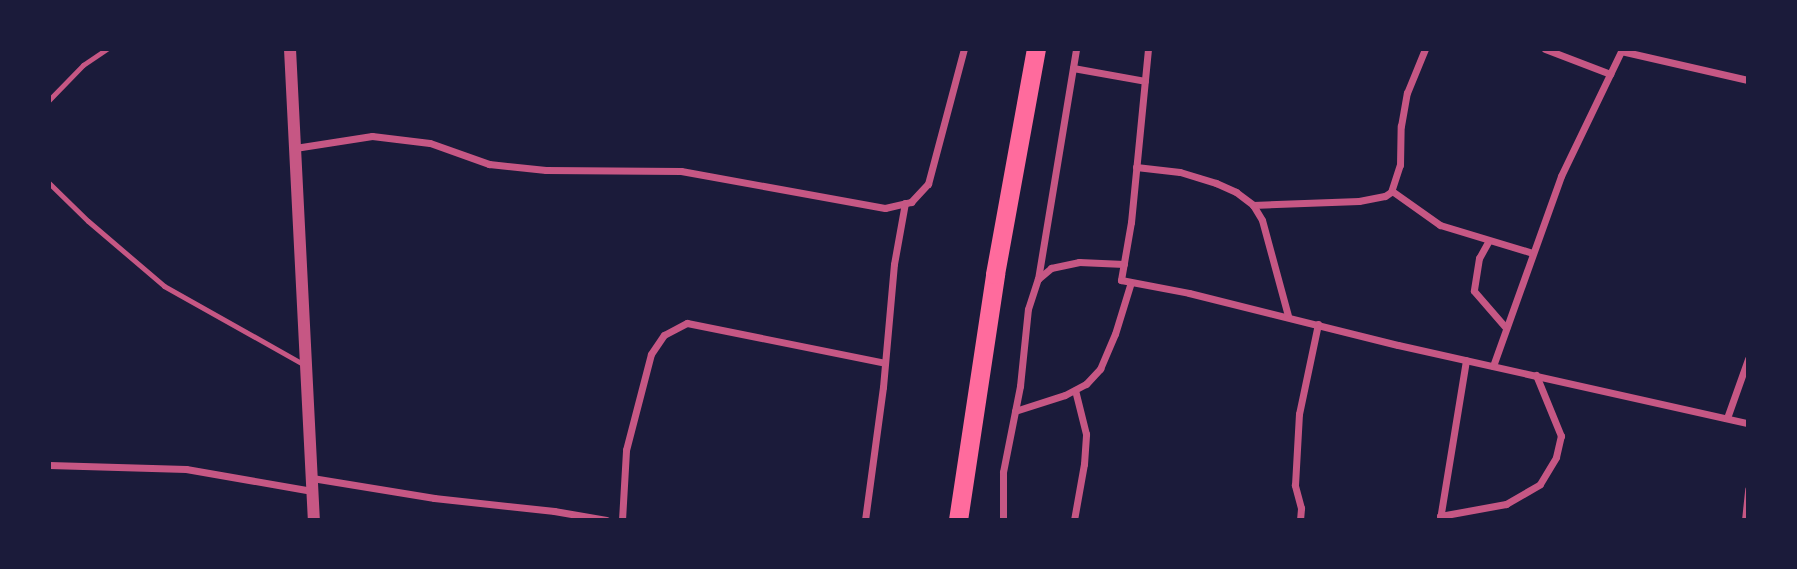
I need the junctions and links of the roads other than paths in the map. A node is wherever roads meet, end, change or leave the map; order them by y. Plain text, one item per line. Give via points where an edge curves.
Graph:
1 (107, 49) edge
2 (290, 49) edge
3 (1036, 49) edge
4 (1076, 49) edge
5 (1148, 49) edge
6 (1425, 49) edge
7 (1545, 49) edge
8 (963, 50) edge
9 (1621, 50) edge
10 (1073, 68) junction
11 (1609, 74) junction
12 (1748, 79) edge
13 (1144, 81) junction
14 (49, 100) edge
15 (295, 148) junction
16 (1136, 167) junction
17 (49, 183) edge
18 (1391, 191) junction
19 (905, 203) junction
20 (1253, 205) junction
21 (1488, 242) junction
22 (1533, 253) junction
23 (1124, 264) junction
24 (1038, 279) junction
25 (1131, 282) junction
26 (1288, 316) junction
27 (1318, 324) junction
28 (1506, 328) junction
29 (1748, 359) edge
30 (1466, 360) junction
31 (886, 363) junction
32 (306, 366) junction
33 (1493, 366) junction
34 (1536, 375) junction
35 (1075, 390) junction
36 (1015, 411) junction
37 (1727, 418) junction
38 (1748, 423) edge
39 (49, 465) edge
40 (312, 484) junction
41 (1748, 489) edge
42 (1440, 518) edge
43 (314, 520) edge
44 (606, 520) edge
45 (622, 520) edge
46 (865, 520) edge
47 (957, 520) edge
48 (1003, 520) edge
49 (1074, 520) edge
50 (1300, 520) edge
51 (1745, 520) edge

1 - 14 lane via 83,65
2 - 15 street
3 - 47 highway
4 - 10 street
5 - 13 street
6 - 18 street via 1407,93 1400,165
7 - 11 street
8 - 19 street via 928,184
9 - 11 street
9 - 12 street
10 - 13 street
10 - 24 street
11 - 22 street via 1561,176
13 - 16 street
15 - 19 street via 372,136 429,143 489,164 546,170 681,171 856,205 885,208
15 - 32 street
16 - 20 street via 1180,172 1216,183
16 - 23 street
17 - 32 lane via 164,286
18 - 20 street via 1359,201
18 - 21 street via 1440,225
19 - 31 street via 894,264
20 - 26 street via 1262,220
21 - 22 street
21 - 28 street via 1479,258 1474,291
22 - 28 street
23 - 24 street via 1079,262 1051,268
23 - 25 street via 1121,280
24 - 36 street via 1028,309
25 - 26 street
25 - 35 street via 1100,369
26 - 27 street
27 - 30 street
27 - 50 street via 1299,414 1295,485
28 - 33 street
29 - 37 street
30 - 33 street
30 - 42 street
31 - 45 street via 687,323 664,335 650,354 626,450
31 - 46 street
32 - 40 street
33 - 34 street
34 - 37 street
34 - 42 street via 1561,436 1556,457 1540,484 1506,504
35 - 36 street
35 - 49 street via 1086,434
36 - 48 street via 1003,472
37 - 38 street
39 - 40 street via 186,469
40 - 43 street
40 - 44 street
41 - 51 street

